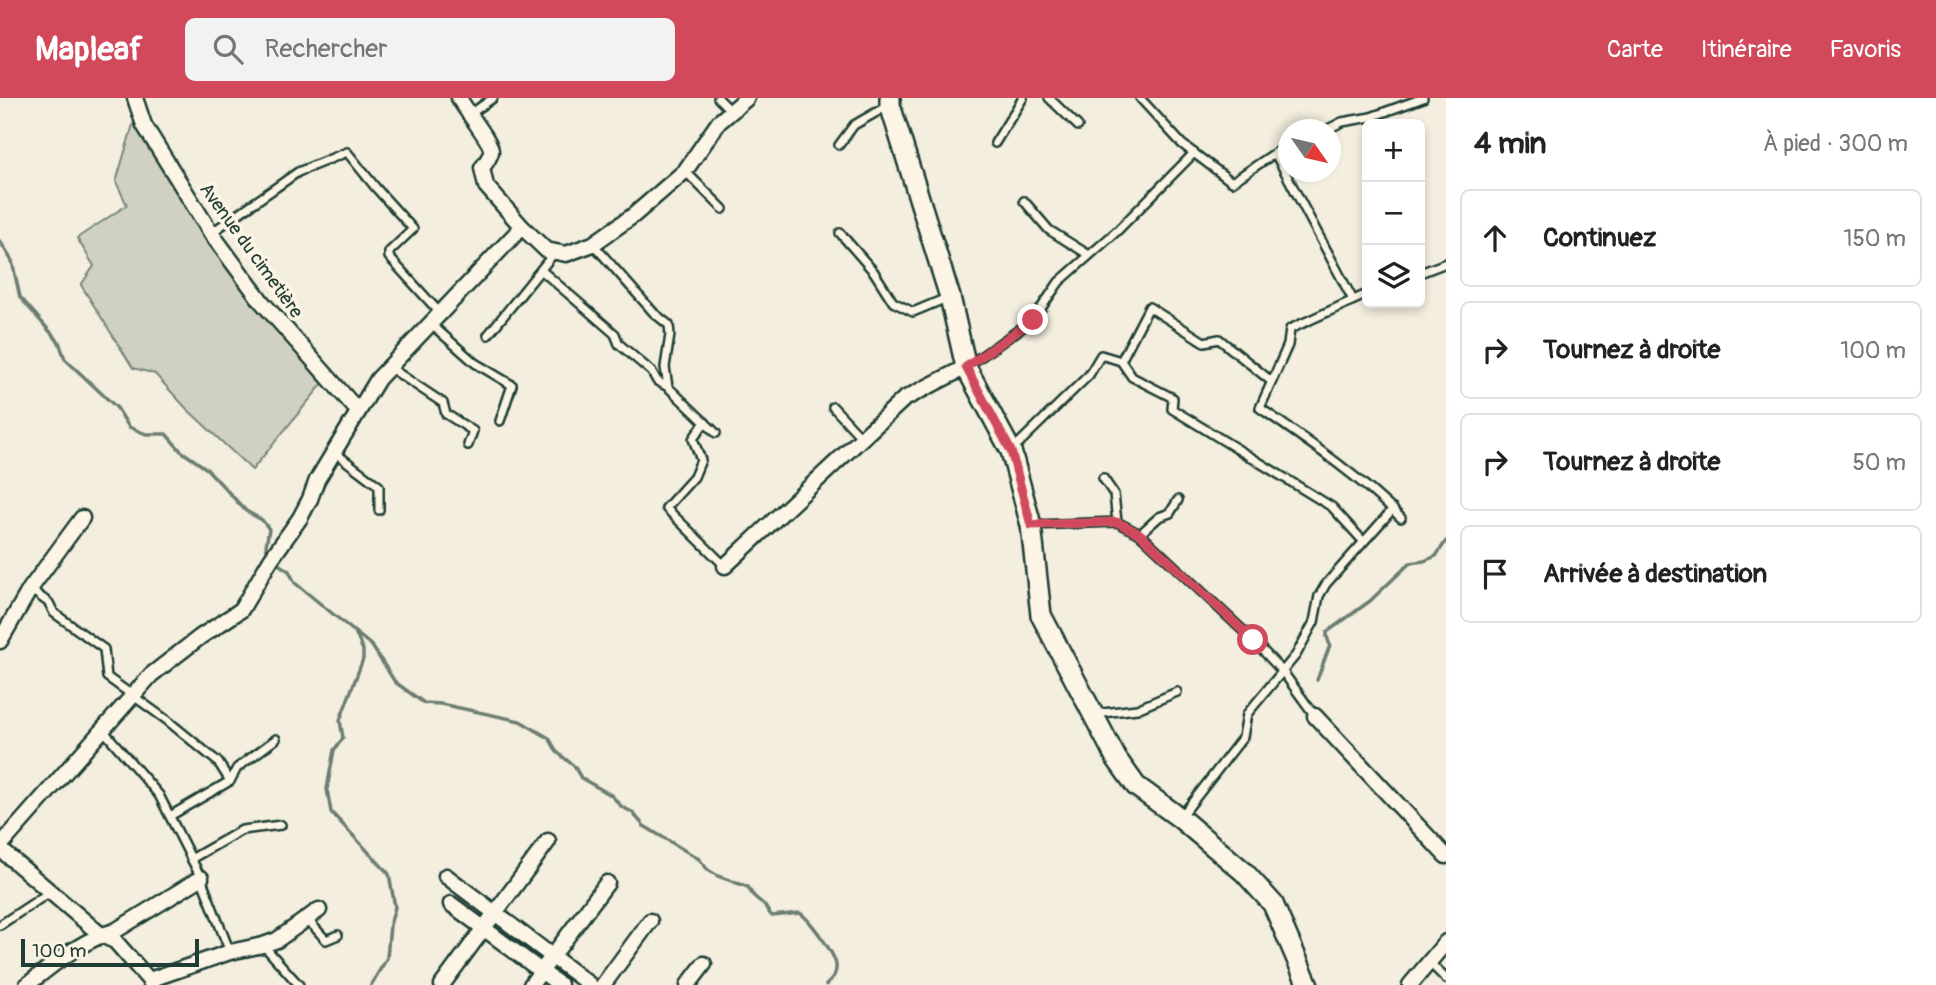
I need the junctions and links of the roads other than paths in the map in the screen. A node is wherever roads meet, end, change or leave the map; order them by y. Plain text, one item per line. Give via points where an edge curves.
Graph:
1 (135, 98) edge
2 (459, 98) edge
3 (493, 98) edge
4 (718, 98) edge
5 (747, 98) edge
6 (1023, 98) edge
7 (1049, 98) edge
8 (1140, 98) edge
9 (1423, 98) edge
10 (890, 102) edge
11 (732, 111) junction
12 (468, 115) junction
13 (1341, 122) edge
14 (1079, 126) dead end
15 (995, 143) dead end
16 (839, 145) dead end
17 (1278, 152) edge
18 (1194, 153) junction
19 (1275, 153) junction
20 (685, 171) junction
21 (1024, 201) dead end
22 (723, 209) dead end
23 (522, 227) junction
24 (211, 233) junction
25 (840, 233) dead end
26 (593, 244) junction
27 (555, 252) junction
28 (1089, 256) junction
29 (1446, 263) edge
30 (541, 270) junction
31 (1425, 271) edge
32 (1362, 296) edge
33 (950, 297) junction
34 (1353, 300) junction
35 (436, 319) junction
36 (488, 335) dead end
37 (1121, 361) junction
38 (389, 367) junction
39 (966, 367) junction
40 (1271, 380) junction
41 (668, 387) junction
42 (833, 407) dead end
43 (358, 411) junction
44 (500, 421) dead end
45 (705, 422) junction
46 (716, 433) dead end
47 (862, 438) junction
48 (468, 445) dead end
49 (1011, 451) junction
50 (333, 452) junction
51 (1103, 478) dead end
52 (1178, 500) dead end
53 (1393, 509) junction
54 (379, 510) dead end
55 (1401, 517) dead end
56 (82, 518) dead end
57 (1117, 522) junction
58 (1031, 525) junction
59 (1140, 534) junction
60 (1363, 541) junction
61 (725, 566) joint
62 (30, 589) junction
63 (0, 641) edge
64 (1283, 672) junction
65 (1177, 692) dead end
66 (131, 696) junction
67 (1093, 714) junction
68 (1315, 716) joint
69 (103, 730) junction
70 (276, 739) dead end
71 (230, 781) junction
72 (170, 816) junction
73 (1180, 818) junction
74 (281, 825) dead end
75 (548, 841) dead end
76 (0, 847) edge
77 (1446, 856) edge
78 (191, 859) junction
79 (446, 876) dead end
80 (201, 878) junction
81 (607, 883) dead end
82 (50, 892) junction
83 (451, 904) dead end
84 (495, 913) junction
85 (313, 914) joint
86 (650, 920) dead end
87 (0, 925) edge
88 (484, 928) junction
89 (101, 935) junction
90 (338, 935) dead end
91 (1446, 942) edge
92 (263, 945) junction
93 (230, 952) junction
94 (552, 956) junction
95 (1428, 961) junction
96 (704, 964) dead end
97 (541, 971) junction
98 (1446, 979) edge
99 (150, 983) edge
100 (27, 985) edge
101 (299, 985) edge
102 (442, 985) edge
103 (531, 985) edge
104 (560, 985) edge
105 (590, 985) edge
106 (603, 985) edge
107 (688, 985) edge
108 (1308, 985) edge
109 (1410, 985) edge

1 - 24 street, Avenue du cimetière via 144,125
2 - 12 street
3 - 12 lane
4 - 11 lane
5 - 11 street
6 - 15 lane
7 - 14 lane
8 - 18 lane
9 - 13 lane
10 - 16 lane via 853,125
10 - 33 street
11 - 20 street
12 - 23 street via 489,142 491,152 482,168 486,186
17 - 19 lane
18 - 19 lane via 1232,182
18 - 28 lane
19 - 34 lane
20 - 22 lane
20 - 26 street
21 - 28 lane via 1049,230
23 - 27 street
23 - 35 street
24 - 35 lane via 298,172 348,152 413,229 389,257
24 - 43 street, Avenue du cimetière via 262,302
25 - 33 lane via 893,302 913,312
26 - 27 street via 566,254
26 - 41 lane via 669,325
27 - 30 lane
28 - 39 lane via 1059,282 1033,320
29 - 31 lane
30 - 36 lane
30 - 41 lane
32 - 34 lane
33 - 39 street
34 - 40 lane via 1290,329 1288,345
35 - 38 street
35 - 44 lane via 475,363 512,384
37 - 40 lane via 1149,307 1204,342 1219,339
37 - 49 lane via 1101,355 1089,376
37 - 60 lane via 1132,377 1173,398 1172,409 1332,507
38 - 43 street
38 - 48 lane via 443,403 446,414 473,432
39 - 47 street via 904,399
39 - 49 street
40 - 53 lane via 1259,408
41 - 45 lane
42 - 47 lane
43 - 50 street
45 - 46 lane
45 - 61 lane via 693,439 702,460 694,477 666,508
47 - 61 street
49 - 58 street
50 - 54 lane via 379,486
50 - 66 street via 300,519 241,610 151,675
51 - 57 lane via 1114,494
52 - 59 lane via 1170,513
53 - 55 lane
53 - 60 lane
56 - 62 street
57 - 58 lane
57 - 59 lane
58 - 67 street via 1041,615
59 - 64 lane
60 - 64 lane via 1326,584 1314,622
62 - 63 street
62 - 66 lane via 49,603 54,613 104,649 107,677
64 - 68 lane
64 - 73 lane via 1247,714 1243,737
65 - 67 lane via 1137,709
66 - 69 street
66 - 71 lane via 218,762
67 - 73 street via 1136,786
68 - 77 street
69 - 72 lane via 159,795
69 - 76 street
70 - 71 lane via 237,768
71 - 72 lane
72 - 78 lane
73 - 108 street via 1244,872 1273,904
74 - 78 lane via 242,830
75 - 84 street
76 - 82 street
78 - 80 lane
79 - 84 street
80 - 89 street
80 - 93 lane
81 - 94 street
82 - 87 lane
82 - 89 street
83 - 88 street
84 - 88 street
84 - 94 street
85 - 90 lane via 326,940
85 - 92 street
86 - 106 street
88 - 97 street
88 - 102 street
89 - 99 street via 115,941
89 - 100 street
91 - 95 street
92 - 93 street
92 - 101 lane
93 - 99 street
94 - 97 street
94 - 105 street
95 - 98 lane
95 - 109 street
96 - 107 street
97 - 103 street
97 - 104 street

